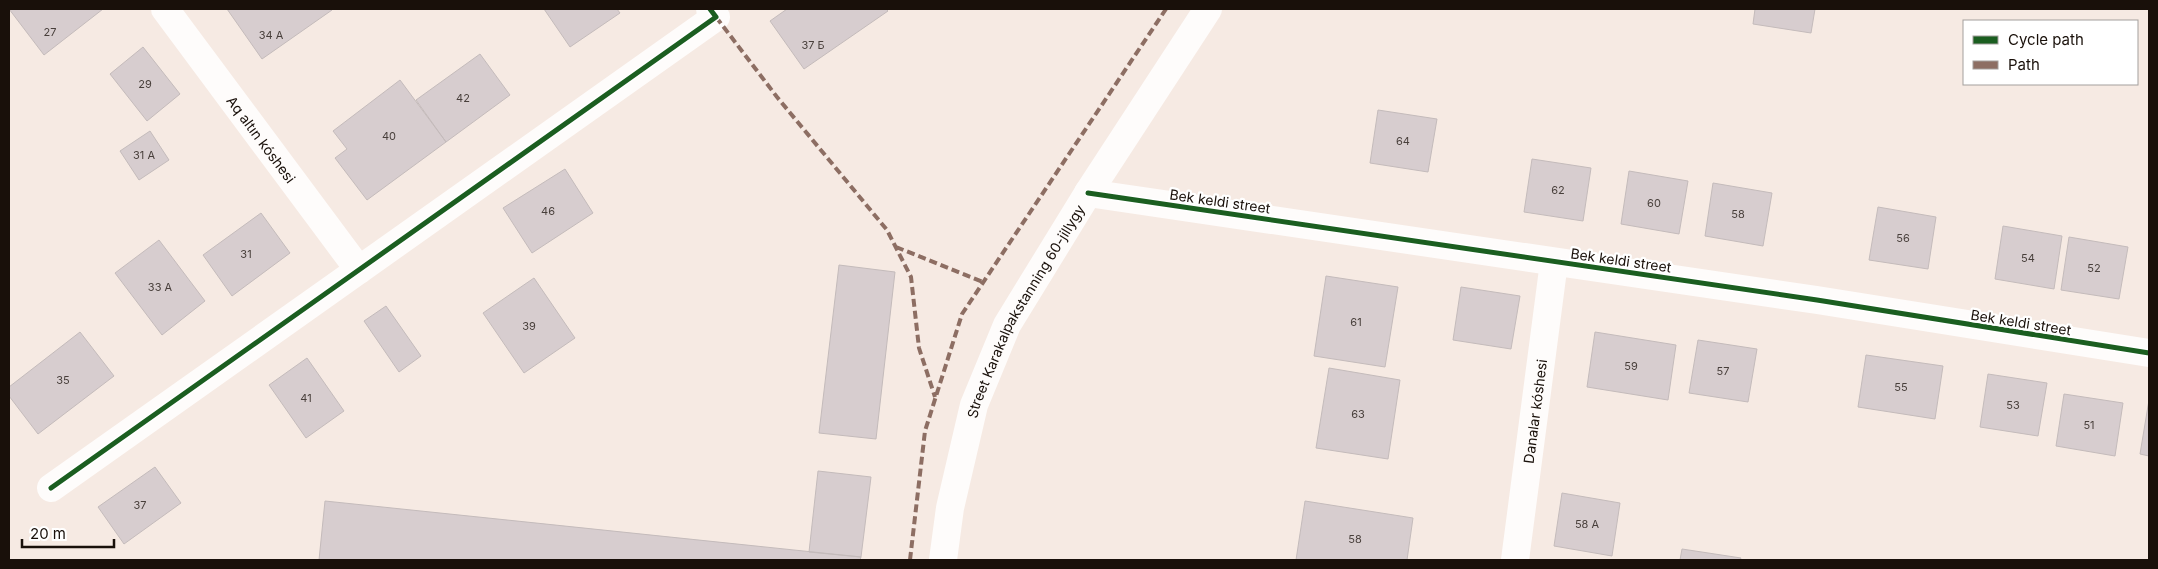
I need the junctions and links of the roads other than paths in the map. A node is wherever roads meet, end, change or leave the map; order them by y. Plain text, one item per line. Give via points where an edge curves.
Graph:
1 (165, 9) edge
2 (1208, 9) edge
3 (713, 13) edge
4 (1088, 193) junction
5 (1554, 262) junction
6 (359, 270) junction
7 (2149, 353) edge
8 (51, 488) dead end
9 (942, 560) edge
10 (1515, 560) edge

1 - 6 street, Aq altın kóshesi
2 - 4 street, Street Karakalpakstanning 60-jillygy
3 - 6 street
4 - 5 street, Bek keldi street
4 - 9 street, Street Karakalpakstanning 60-jillygy via 1006,325 978,396 950,508
5 - 7 street, Bek keldi street
5 - 10 street, Danalar kóshesi
6 - 8 street

